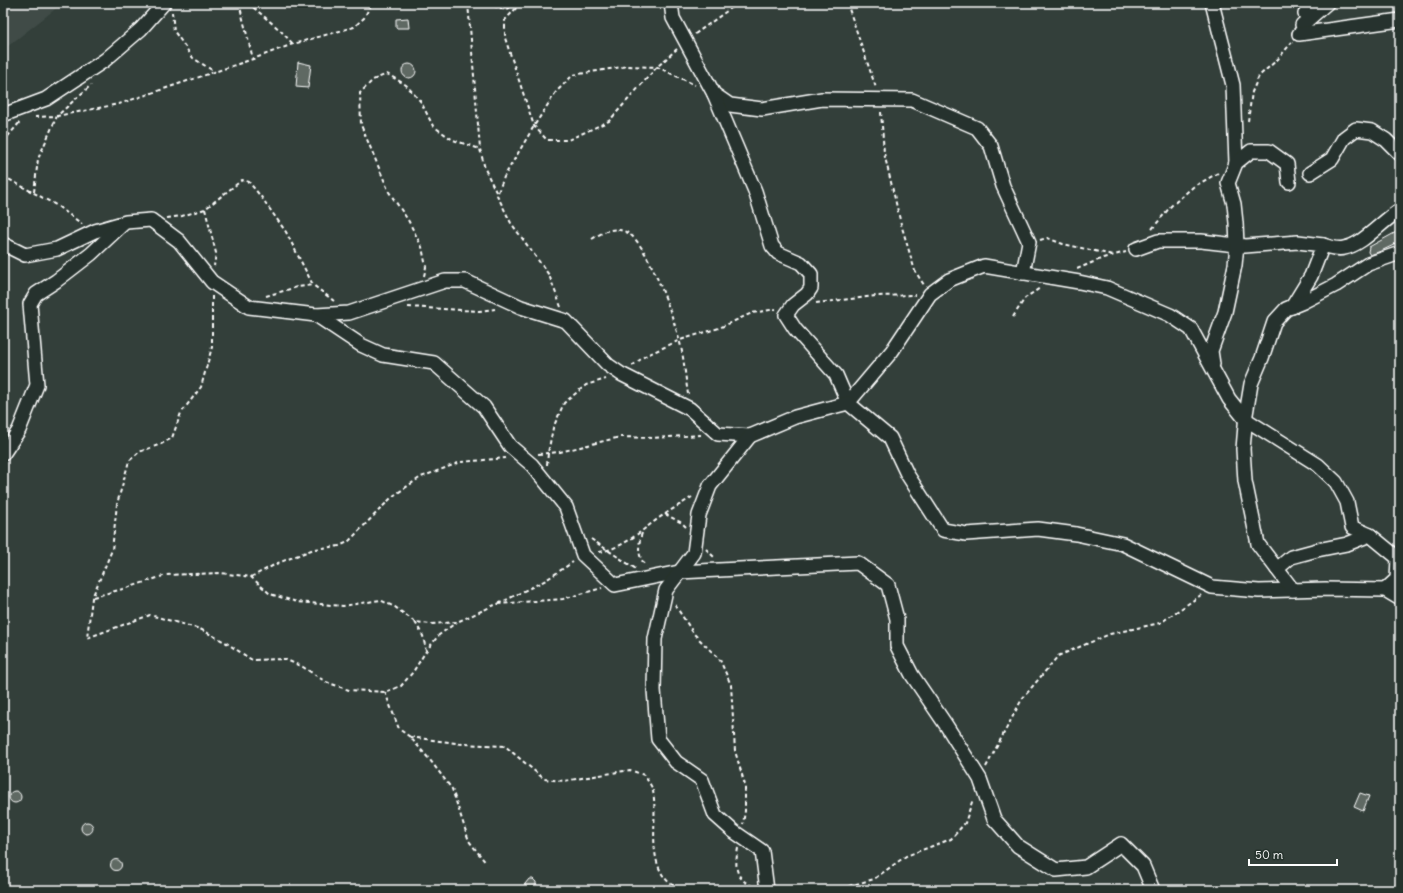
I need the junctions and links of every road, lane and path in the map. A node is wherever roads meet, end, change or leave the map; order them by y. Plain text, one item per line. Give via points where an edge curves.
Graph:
1 (239, 3) edge
2 (248, 3) edge
3 (372, 3) edge
4 (468, 3) edge
5 (487, 3) edge
6 (520, 3) edge
7 (671, 3) edge
8 (738, 3) edge
9 (847, 3) edge
10 (1212, 3) edge
11 (1327, 3) edge
12 (168, 7) edge
13 (1304, 19) edge
14 (1400, 20) edge
15 (686, 41) junction
16 (293, 44) junction
17 (253, 59) junction
18 (657, 67) junction
19 (214, 72) junction
20 (94, 82) dead end
21 (714, 94) junction
22 (880, 100) junction
23 (3, 115) edge
24 (57, 116) junction
25 (31, 117) dead end
26 (534, 126) junction
27 (480, 149) junction
28 (1400, 154) edge
29 (1236, 163) junction
30 (1310, 173) dead end
31 (3, 176) edge
32 (1289, 182) dead end
33 (34, 192) junction
34 (497, 195) junction
35 (205, 209) junction
36 (1400, 210) edge
37 (151, 220) junction
38 (126, 222) junction
39 (95, 230) junction
40 (592, 239) dead end
41 (1029, 242) junction
42 (3, 244) edge
43 (1237, 245) junction
44 (1323, 245) junction
45 (1136, 249) dead end
46 (1400, 253) edge
47 (1114, 256) dead end
48 (1023, 273) junction
49 (212, 282) junction
50 (313, 285) junction
51 (420, 289) junction
52 (930, 294) junction
53 (264, 297) dead end
54 (334, 301) dead end
55 (815, 303) dead end
56 (793, 305) junction
57 (402, 306) dead end
58 (1292, 307) junction
59 (500, 309) dead end
60 (316, 315) junction
61 (566, 321) junction
62 (680, 340) junction
63 (1215, 372) junction
64 (621, 374) junction
65 (848, 403) junction
66 (690, 409) junction
67 (1245, 419) junction
68 (718, 434) junction
69 (750, 436) junction
70 (548, 453) junction
71 (3, 454) edge
72 (522, 456) junction
73 (546, 482) junction
74 (710, 486) junction
75 (573, 528) junction
76 (642, 532) junction
77 (1370, 536) junction
78 (609, 551) junction
79 (583, 555) junction
80 (1277, 569) junction
81 (679, 572) junction
82 (665, 575) junction
83 (251, 577) junction
84 (650, 578) junction
85 (615, 585) junction
86 (1212, 587) junction
87 (1400, 589) edge
88 (666, 590) junction
89 (1293, 590) junction
90 (1385, 590) junction
91 (92, 598) junction
92 (1400, 599) edge
93 (497, 604) junction
94 (416, 622) junction
95 (457, 622) junction
96 (426, 651) junction
97 (385, 692) junction
98 (410, 738) junction
99 (980, 779) junction
100 (740, 836) junction
101 (486, 864) dead end
102 (680, 890) edge
103 (767, 890) edge
104 (835, 890) edge
105 (1153, 890) edge

1 - 17 path
2 - 16 path
3 - 16 path via 364,18 354,27
4 - 27 path
5 - 6 path via 505,10
6 - 26 path via 505,20 505,38
7 - 15 street via 673,18
8 - 15 path
9 - 22 path
10 - 29 street via 1233,85
11 - 13 street
12 - 19 path via 174,31 185,47 193,58
12 - 23 street via 105,60 46,99
13 - 14 street
15 - 18 path
15 - 21 street
16 - 17 path
17 - 19 path
18 - 21 path
18 - 26 path via 628,66 573,75 556,92
18 - 26 path via 609,121 568,140 547,140
19 - 24 path via 119,104
20 - 24 path
21 - 22 street via 730,105 762,109 822,99
21 - 56 street via 755,191 772,246 778,253 801,263 811,274 811,288
22 - 41 street via 912,100 977,128 991,146 1003,186
22 - 52 path via 884,153 901,224 915,271
24 - 25 path
24 - 33 path via 38,159
26 - 34 path via 504,177
27 - 34 path via 485,169
27 - 51 path via 453,140 433,126 421,102 406,85 387,74 373,80 360,93 361,125 389,192 422,247 426,267
28 - 30 street via 1372,131 1356,129 1344,138 1332,159
29 - 32 street via 1252,151 1269,151 1286,164
29 - 43 street via 1228,183 1236,216
31 - 33 path
33 - 39 path via 81,224
34 - 61 path via 511,223 549,275
35 - 37 path via 182,216
35 - 49 path via 216,253
35 - 50 path via 242,180 249,182 286,232
36 - 44 street via 1352,246 1335,249
37 - 38 street
37 - 49 street via 178,240
38 - 39 street
38 - 71 street via 91,254 36,294 30,304 37,385 19,430
39 - 42 street via 56,250 25,255
40 - 62 path via 609,229 626,232 637,240 654,269
41 - 47 path via 1047,238
41 - 48 street
43 - 44 street via 1298,242
43 - 45 street via 1202,241 1158,241
43 - 63 street via 1225,312 1211,351
44 - 58 street via 1311,276
46 - 58 street via 1368,264 1336,285
48 - 52 street via 984,266 949,280
48 - 63 street via 1106,288 1170,315 1191,329
49 - 60 street via 249,307
49 - 91 path via 212,347 201,387 181,414 172,438 139,452 129,461 117,504 112,550
50 - 53 path
50 - 54 path
51 - 60 street via 349,313
51 - 61 street via 445,281 465,282 520,307
52 - 55 path via 876,296
52 - 65 street via 892,351
56 - 62 path via 752,313 719,328
56 - 65 street via 786,314 795,329 836,375
57 - 59 path via 480,311
58 - 67 street via 1286,309 1274,322 1251,384
60 - 72 street via 361,345 383,355 434,363 484,407 510,446
61 - 64 street
62 - 64 path via 645,356
62 - 66 path
63 - 67 street
64 - 66 street
64 - 70 path via 586,385 564,403 553,428
65 - 69 street via 795,417
65 - 86 street via 890,438 907,474 943,530 966,534 1038,529 1076,534 1122,544
66 - 68 street
67 - 77 street via 1318,465 1336,482 1347,502 1352,527
67 - 80 street via 1245,481 1252,518 1258,544
68 - 69 street
68 - 70 path via 653,438 620,437
69 - 74 street
70 - 72 path
70 - 73 path
72 - 73 street
72 - 83 path via 461,462 422,477 393,496 348,542 339,546 314,549
73 - 75 street via 566,507
74 - 76 path via 665,514
74 - 81 street via 699,515 694,553
75 - 78 path
75 - 79 street
76 - 78 path via 627,543
76 - 82 path via 639,543 640,556 654,572
77 - 80 street via 1291,557
77 - 90 street via 1398,558 1397,579
78 - 79 path
78 - 84 path
79 - 85 street
79 - 93 path via 546,580
80 - 89 street
81 - 82 street
81 - 88 street
81 - 99 street via 858,563 888,585 897,619 897,646 912,675
82 - 84 street
83 - 91 path via 221,572 166,574
83 - 94 path via 270,594 297,602 343,606 380,600
84 - 85 street
85 - 93 path via 563,599
86 - 89 street via 1259,591
86 - 99 path via 1160,622 1110,634 1058,656 1022,698
87 - 90 street
88 - 100 path via 694,634 720,660 731,684 735,751 745,785 745,811
88 - 100 street via 656,639 654,690 658,738 676,762 702,780 715,815
89 - 90 street
90 - 92 street
91 - 97 path via 87,638 150,615 200,629 226,642 252,660 284,660 303,667 326,682 349,690
93 - 95 path
94 - 95 path
94 - 96 path via 423,636
95 - 96 path via 439,635
96 - 97 path via 401,686
97 - 98 path via 399,729
98 - 101 path via 452,789 469,841
98 - 102 path via 506,746 544,779 564,781 630,770 644,775 653,790 655,858 662,875
99 - 104 path via 965,823 951,839 906,856 874,879
99 - 105 street via 994,819 1018,846 1049,866 1056,870 1086,867 1121,844 1143,866
100 - 103 street via 762,850
100 - 103 path via 736,865 739,876 752,886

